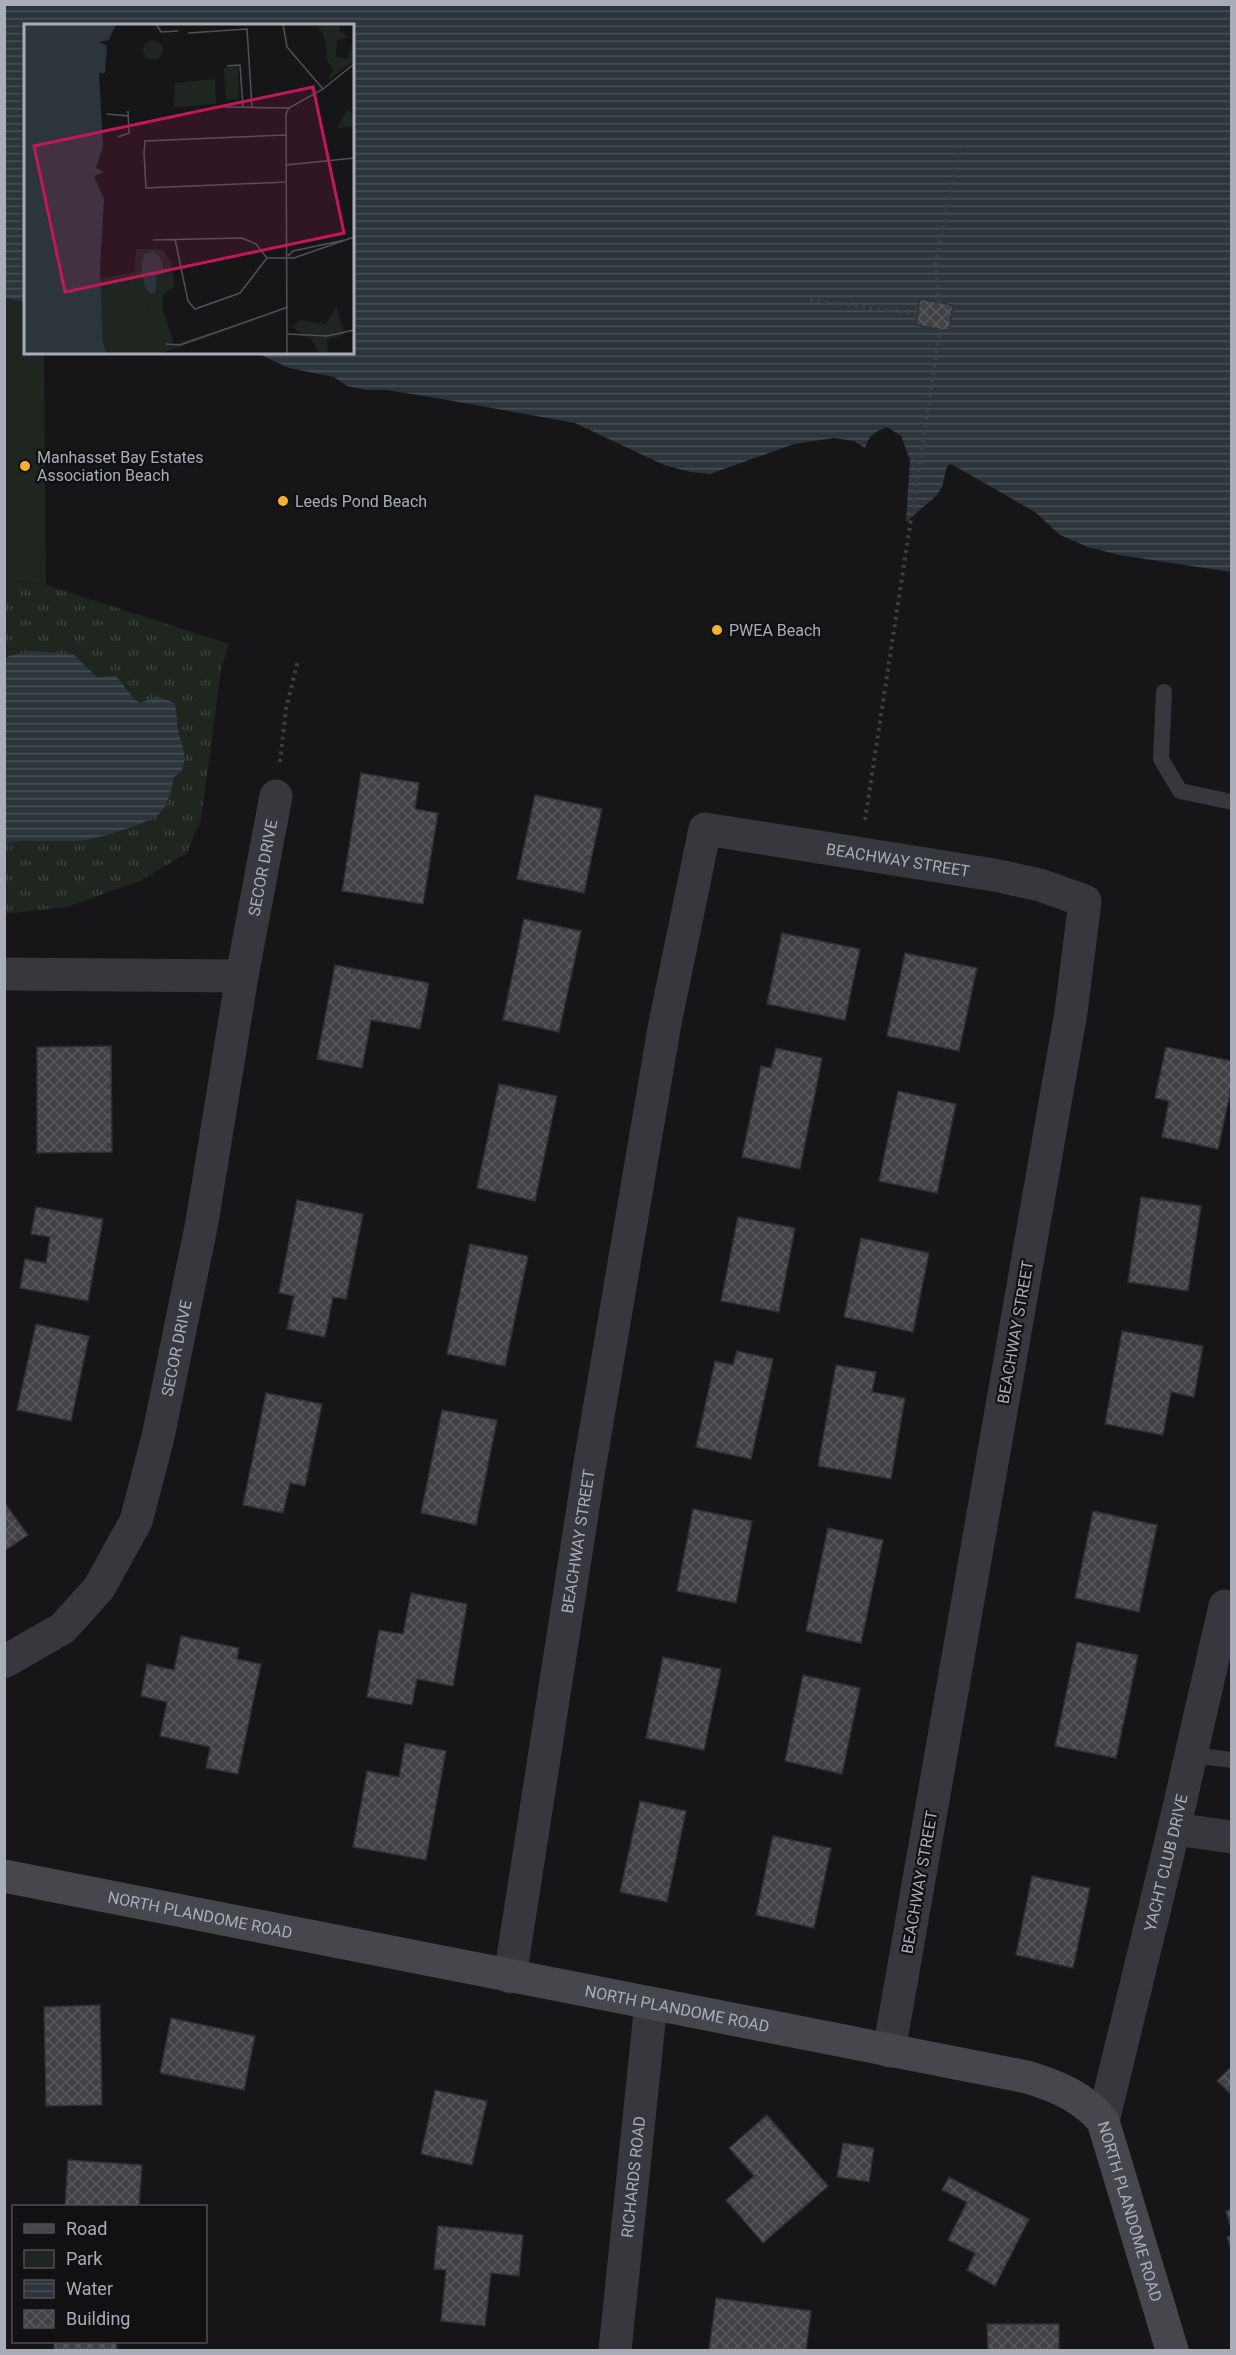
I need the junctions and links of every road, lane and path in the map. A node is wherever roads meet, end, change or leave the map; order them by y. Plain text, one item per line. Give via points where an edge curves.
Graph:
1 (960, 147) dead end
2 (810, 300) dead end
3 (939, 303) dead end
4 (918, 314) dead end
5 (940, 329) dead end
6 (298, 660) dead end
7 (1164, 692) dead end
8 (868, 795) dead end
9 (276, 796) joint
10 (1232, 802) edge
11 (4, 974) edge
12 (242, 976) junction
13 (1225, 1606) dead end
14 (4, 1662) edge
15 (1191, 1755) junction
16 (1232, 1760) edge
17 (1174, 1829) junction
18 (1232, 1837) edge
19 (4, 1876) edge
20 (510, 1977) junction
21 (651, 2003) junction
22 (889, 2051) junction
23 (1103, 2121) junction
24 (615, 2350) edge
25 (1172, 2350) edge

1 - 3 path via 936,263
2 - 4 path
5 - 8 path
6 - 9 path via 286,709
7 - 10 lane via 1161,759 1180,791
9 - 12 street, SECOR DRIVE
11 - 12 street
12 - 14 street, SECOR DRIVE via 202,1222 158,1437 136,1521 99,1588 63,1628
13 - 15 street, YACHT CLUB DRIVE
15 - 16 lane
15 - 17 street, YACHT CLUB DRIVE
17 - 18 street
17 - 23 street, YACHT CLUB DRIVE
19 - 20 main road, NORTH PLANDOME ROAD
20 - 21 main road, NORTH PLANDOME ROAD
20 - 22 street, BEACHWAY STREET via 589,1469 665,1023 705,830 994,874 1085,901 1071,1012
21 - 22 main road, NORTH PLANDOME ROAD
21 - 24 street, RICHARDS ROAD
22 - 23 main road, NORTH PLANDOME ROAD via 1045,2082 1093,2109
23 - 25 main road, NORTH PLANDOME ROAD

